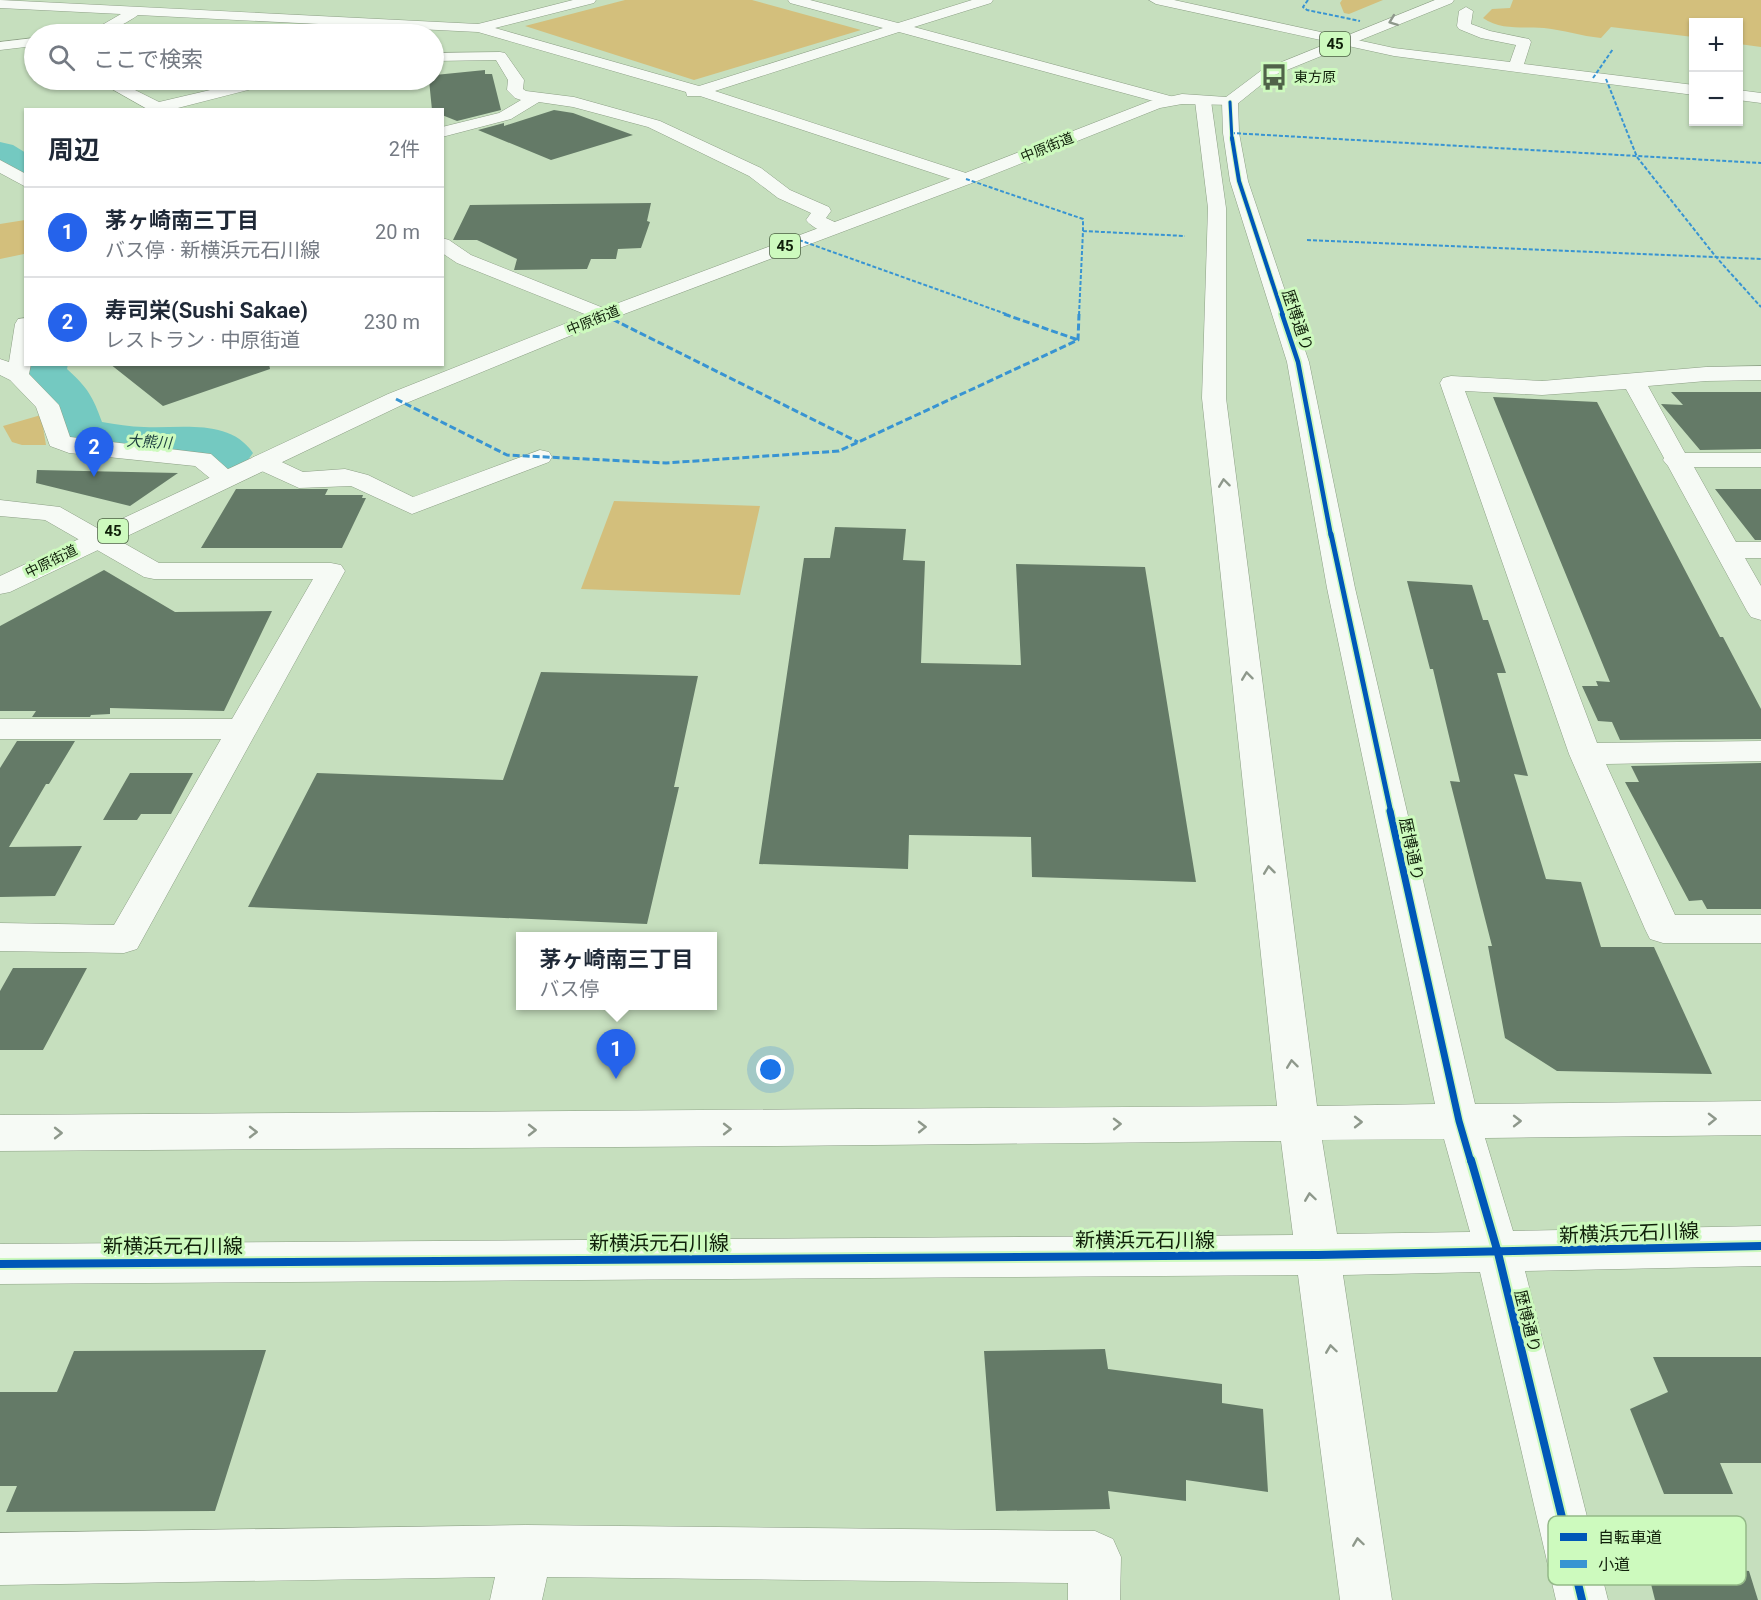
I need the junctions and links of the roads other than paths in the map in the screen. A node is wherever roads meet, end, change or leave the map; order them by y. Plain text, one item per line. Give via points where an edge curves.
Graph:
1 (159, 0) edge
2 (590, 0) edge
3 (795, 0) edge
4 (986, 0) edge
5 (1156, 0) edge
6 (1413, 0) edge
7 (1447, 0) edge
8 (0, 4) edge
9 (136, 11) junction
10 (1466, 11) dead end
11 (114, 24) edge
12 (398, 24) edge
13 (444, 26) edge
14 (479, 28) junction
15 (898, 28) junction
16 (444, 37) edge
17 (1322, 37) junction
18 (1343, 41) junction
19 (24, 43) edge
20 (0, 46) edge
21 (444, 56) edge
22 (1259, 62) dead end
23 (1515, 68) junction
24 (1689, 89) edge
25 (124, 90) edge
26 (231, 90) edge
27 (700, 91) junction
28 (1743, 96) edge
29 (536, 97) junction
30 (1216, 97) junction
31 (1761, 98) edge
32 (1168, 100) junction
33 (666, 101) dead end
34 (644, 107) dead end
35 (160, 108) edge
36 (621, 114) junction
37 (444, 131) edge
38 (444, 133) edge
39 (468, 143) dead end
40 (0, 165) edge
41 (966, 179) junction
42 (24, 181) edge
43 (832, 228) junction
44 (444, 245) edge
45 (604, 315) junction
46 (24, 330) edge
47 (9, 371) edge
48 (1761, 373) edge
49 (1633, 380) junction
50 (540, 457) dead end
51 (1676, 460) junction
52 (1761, 460) edge
53 (262, 462) junction
54 (226, 479) junction
55 (0, 508) edge
56 (96, 539) junction
57 (1726, 550) junction
58 (1761, 550) edge
59 (0, 586) edge
60 (1761, 611) edge
61 (0, 729) edge
62 (241, 729) junction
63 (1761, 751) edge
64 (1585, 753) junction
65 (1761, 929) edge
66 (0, 937) edge
67 (1761, 1118) edge
68 (1459, 1121) junction
69 (1299, 1122) junction
70 (0, 1133) edge
71 (1761, 1245) edge
72 (1498, 1253) junction
73 (1318, 1255) junction
74 (0, 1264) edge
75 (1562, 1516) edge
76 (526, 1551) junction
77 (0, 1559) edge
78 (1578, 1585) edge
79 (516, 1600) edge
80 (1094, 1600) edge
81 (1366, 1600) edge
82 (1582, 1600) edge

1 - 9 street
2 - 14 street
3 - 15 street
4 - 15 street
5 - 17 street
6 - 17 street, 45
7 -> 18 street, 45
8 - 9 street
9 - 11 street
9 - 12 street
10 - 23 street via 1464,26 1475,32 1524,42
13 - 14 street
14 - 16 street
14 - 27 street
15 - 27 street
15 - 32 street
17 - 18 street
17 - 22 street, 45
18 - 23 street
18 - 30 street, 45
19 - 20 street
21 - 29 street via 500,56 516,80 514,90
23 - 24 street
25 - 35 street
26 - 35 street
27 - 33 street
27 - 41 street
28 - 31 street
29 - 36 street
29 - 37 street via 505,116
30 - 32 street, 中原街道 / 45
30 - 68 street, 歴博通り via 1231,133 1239,181 1298,363 1341,588
69 -> 30 street via 1214,398
32 - 41 street, 中原街道 / 45
34 - 36 street
36 - 43 street via 687,138 755,172 784,194 822,211 815,220
38 - 39 street
40 - 42 street
41 - 43 street, 中原街道 / 45
43 - 45 street, 中原街道 / 45
44 - 45 street via 464,259
45 - 53 street, 中原街道 / 45 via 396,399
46 - 47 street
47 - 54 street via 47,405 59,441 69,446 202,459
48 - 49 street
49 - 51 street
49 - 64 street via 1542,388 1451,383
50 - 53 street via 412,506 359,480 299,480
51 - 52 street
51 - 57 street
53 - 54 street, 中原街道 / 45
54 - 56 street, 中原街道 / 45
55 - 56 street via 51,513
56 - 59 street, 中原街道 / 45
56 - 62 street via 154,571 331,571
57 - 58 street
57 - 60 street
61 - 62 street
62 - 66 street via 124,939
63 - 64 street
64 - 65 street via 1663,929
68 -> 67 street
69 -> 68 street
68 - 72 street, 歴博通り
70 -> 69 street
73 -> 69 street
71 - 72 street, 新横浜元石川線
72 - 73 street, 新横浜元石川線
72 - 75 street, 歴博通り
73 - 74 street, 新横浜元石川線
81 -> 73 street
76 - 77 street
76 - 79 street
76 - 80 street via 1095,1557
78 - 82 street, 歴博通り

